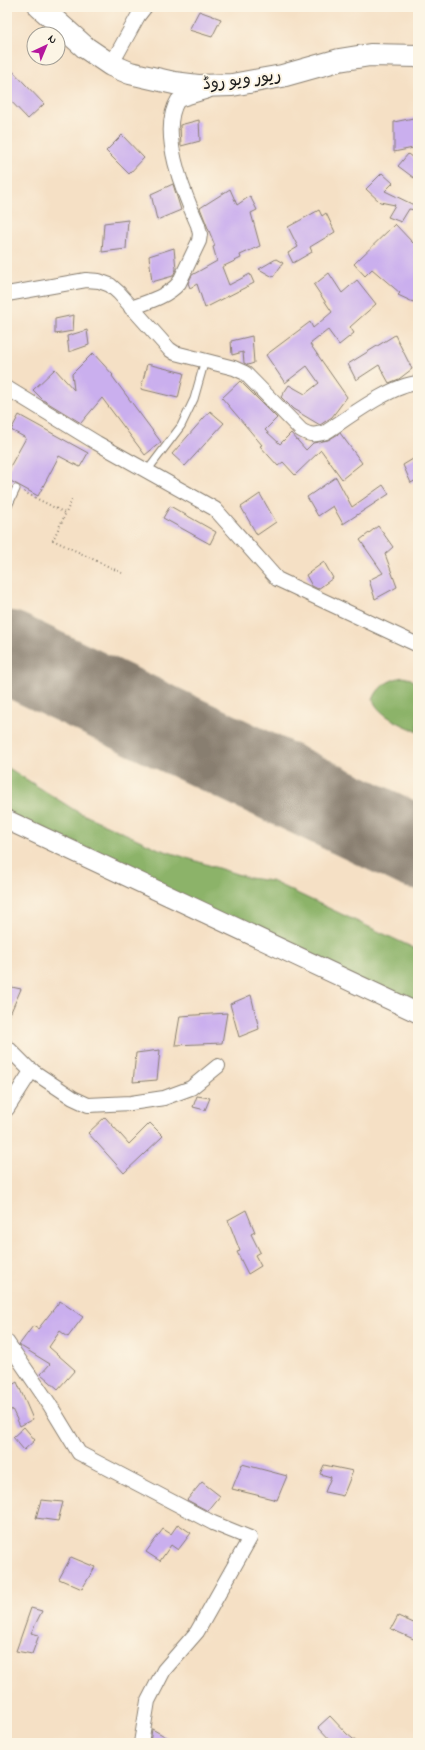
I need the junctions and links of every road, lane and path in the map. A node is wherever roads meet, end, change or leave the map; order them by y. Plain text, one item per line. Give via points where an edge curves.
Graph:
1 (40, 7) edge
2 (145, 7) edge
3 (418, 56) edge
4 (110, 65) junction
5 (232, 85) junction
6 (7, 294) edge
7 (131, 308) junction
8 (205, 360) junction
9 (418, 383) edge
10 (7, 388) edge
11 (147, 471) junction
12 (16, 489) joint
13 (72, 500) dead end
14 (7, 508) edge
15 (65, 513) junction
16 (122, 573) dead end
17 (418, 645) edge
18 (7, 820) edge
19 (418, 1013) edge
20 (7, 1047) edge
21 (218, 1066) dead end
22 (32, 1070) junction
23 (7, 1109) edge
24 (7, 1342) edge
25 (141, 1743) edge

1 - 4 highway, ریور ویو روڈ via 86,48
2 - 4 street
3 - 5 highway, ریور ویو روڈ via 370,55
4 - 5 highway, ریور ویو روڈ via 130,73 174,83 198,86
5 - 7 street via 183,98 174,106 172,147 176,168 200,234 200,241 180,283 175,288
6 - 7 street via 86,280 99,281 110,285
7 - 8 street via 169,349 175,353
8 - 9 street via 245,373 309,435 326,432 387,394
8 - 11 lane via 194,399 181,426
10 - 11 street
11 - 17 street via 215,509 277,578
12 - 14 lane
12 - 15 path
13 - 15 path
15 - 16 path via 53,540
18 - 19 street
20 - 22 street
21 - 22 street via 191,1088 164,1098 130,1104 88,1105 73,1098
22 - 23 street
24 - 25 street via 79,1453 213,1524 250,1538 197,1632 164,1670 148,1701

